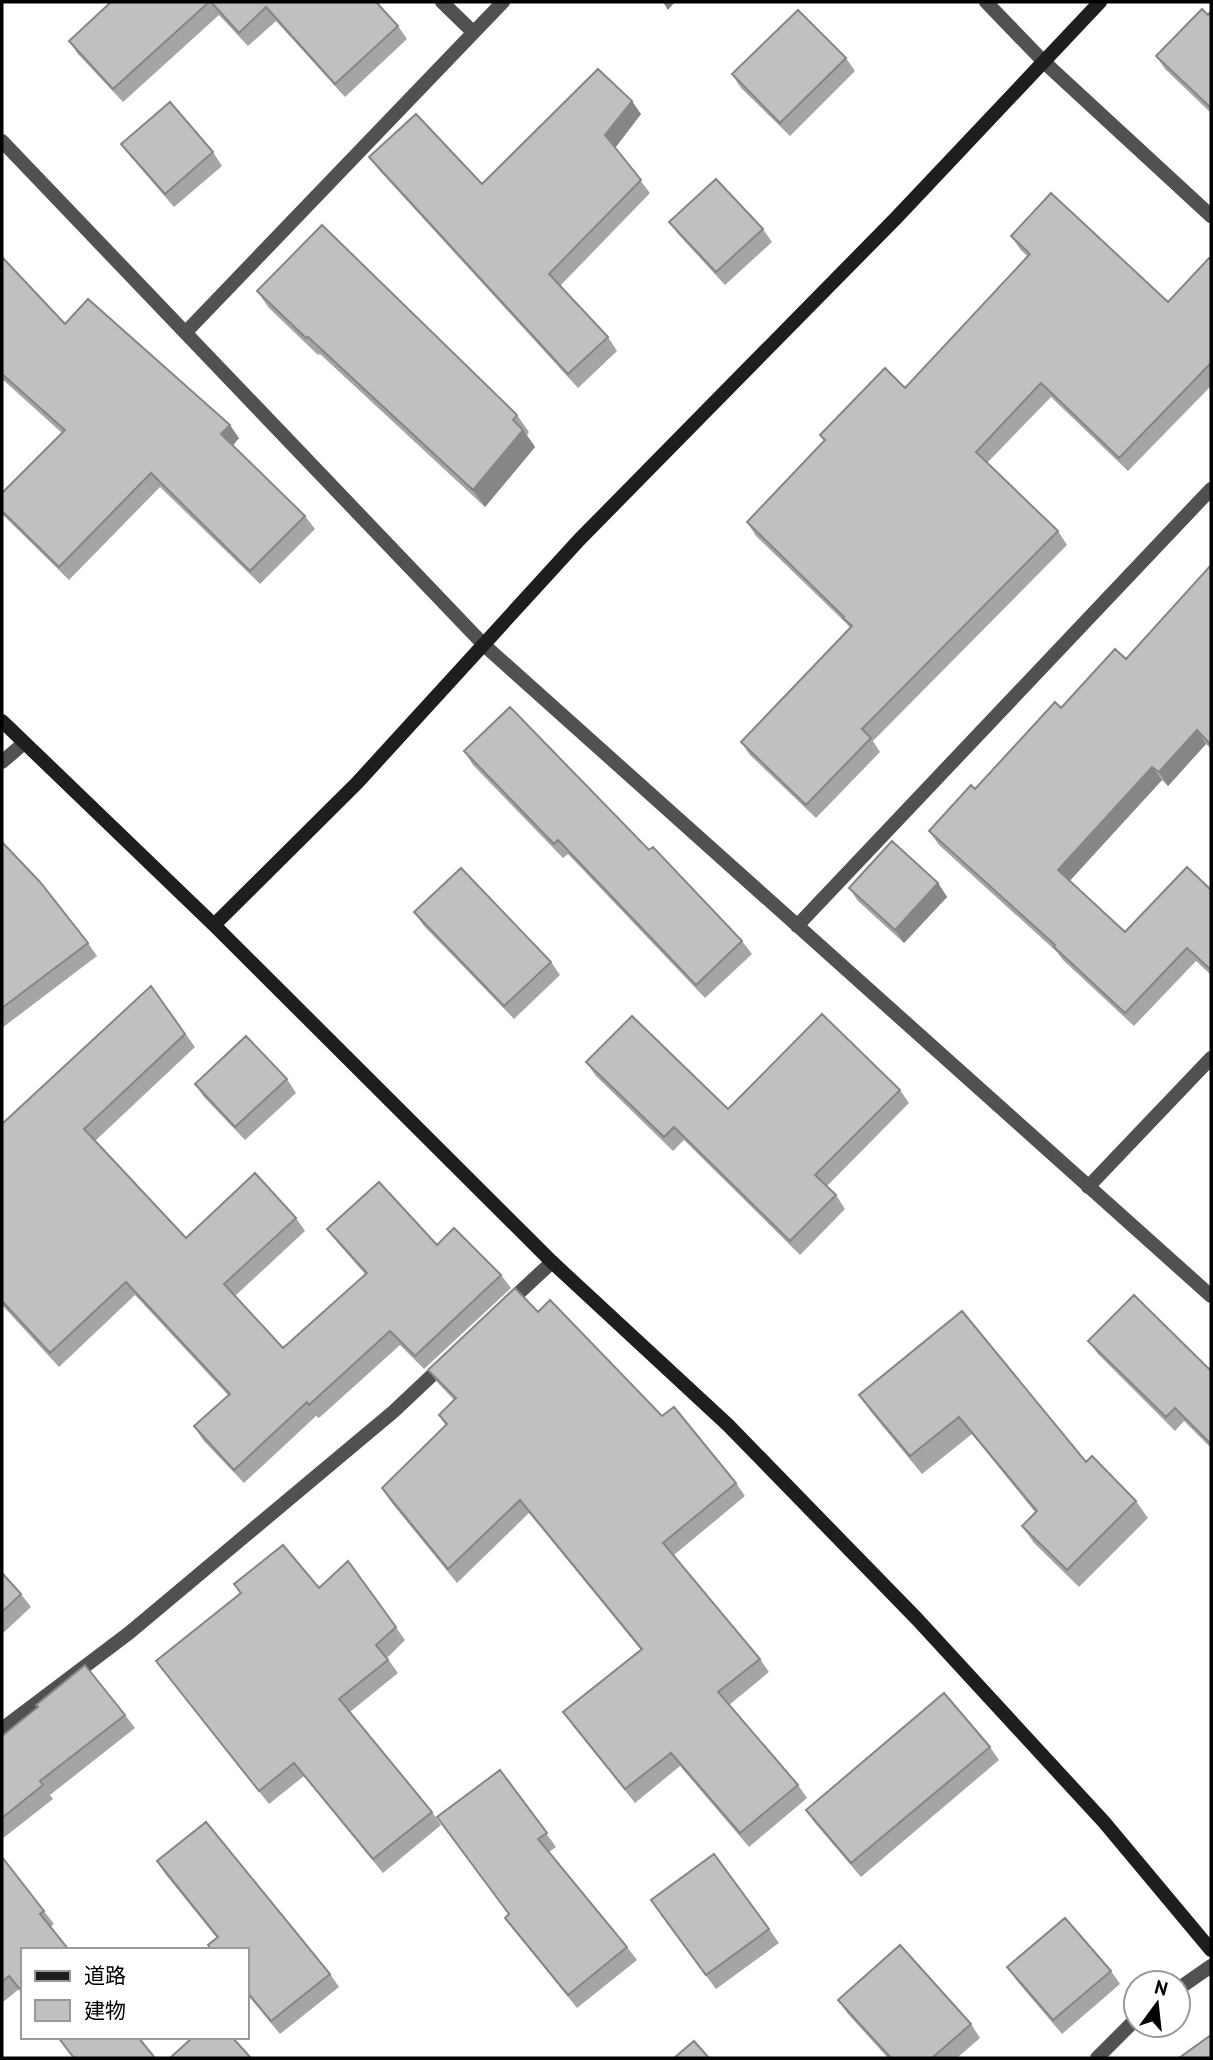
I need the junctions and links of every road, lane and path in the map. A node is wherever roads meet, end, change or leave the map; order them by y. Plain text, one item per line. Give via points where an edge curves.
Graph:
1 (442, 2) edge
2 (503, 2) edge
3 (986, 2) edge
4 (1100, 2) edge
5 (472, 32) junction
6 (1044, 62) junction
7 (2, 141) edge
8 (1211, 216) edge
9 (187, 332) junction
10 (1211, 489) edge
11 (484, 645) junction
12 (2, 721) edge
13 (24, 743) junction
14 (2, 762) edge
15 (214, 925) junction
16 (797, 926) junction
17 (1211, 1058) edge
18 (1088, 1187) junction
19 (552, 1262) junction
20 (1211, 1296) edge
21 (492, 1318) edge
22 (452, 1356) edge
23 (2, 1729) edge
24 (1211, 1950) edge
25 (1211, 1966) edge
26 (1192, 1979) edge
27 (1122, 2033) edge
28 (1097, 2058) edge

1 - 5 street
2 - 5 street
3 - 6 street
4 - 6 street
5 - 9 street
6 - 8 street
6 - 11 street via 579,540
7 - 9 street
9 - 11 street
10 - 16 street
11 - 15 street via 357,783
11 - 16 street
12 - 13 street
13 - 14 street
13 - 15 street
15 - 19 street
16 - 18 street
17 - 18 street
18 - 20 street
19 - 21 street
19 - 24 street via 728,1426 917,1619 1104,1822
22 - 23 street via 393,1412 130,1633
25 - 26 street
27 - 28 street

